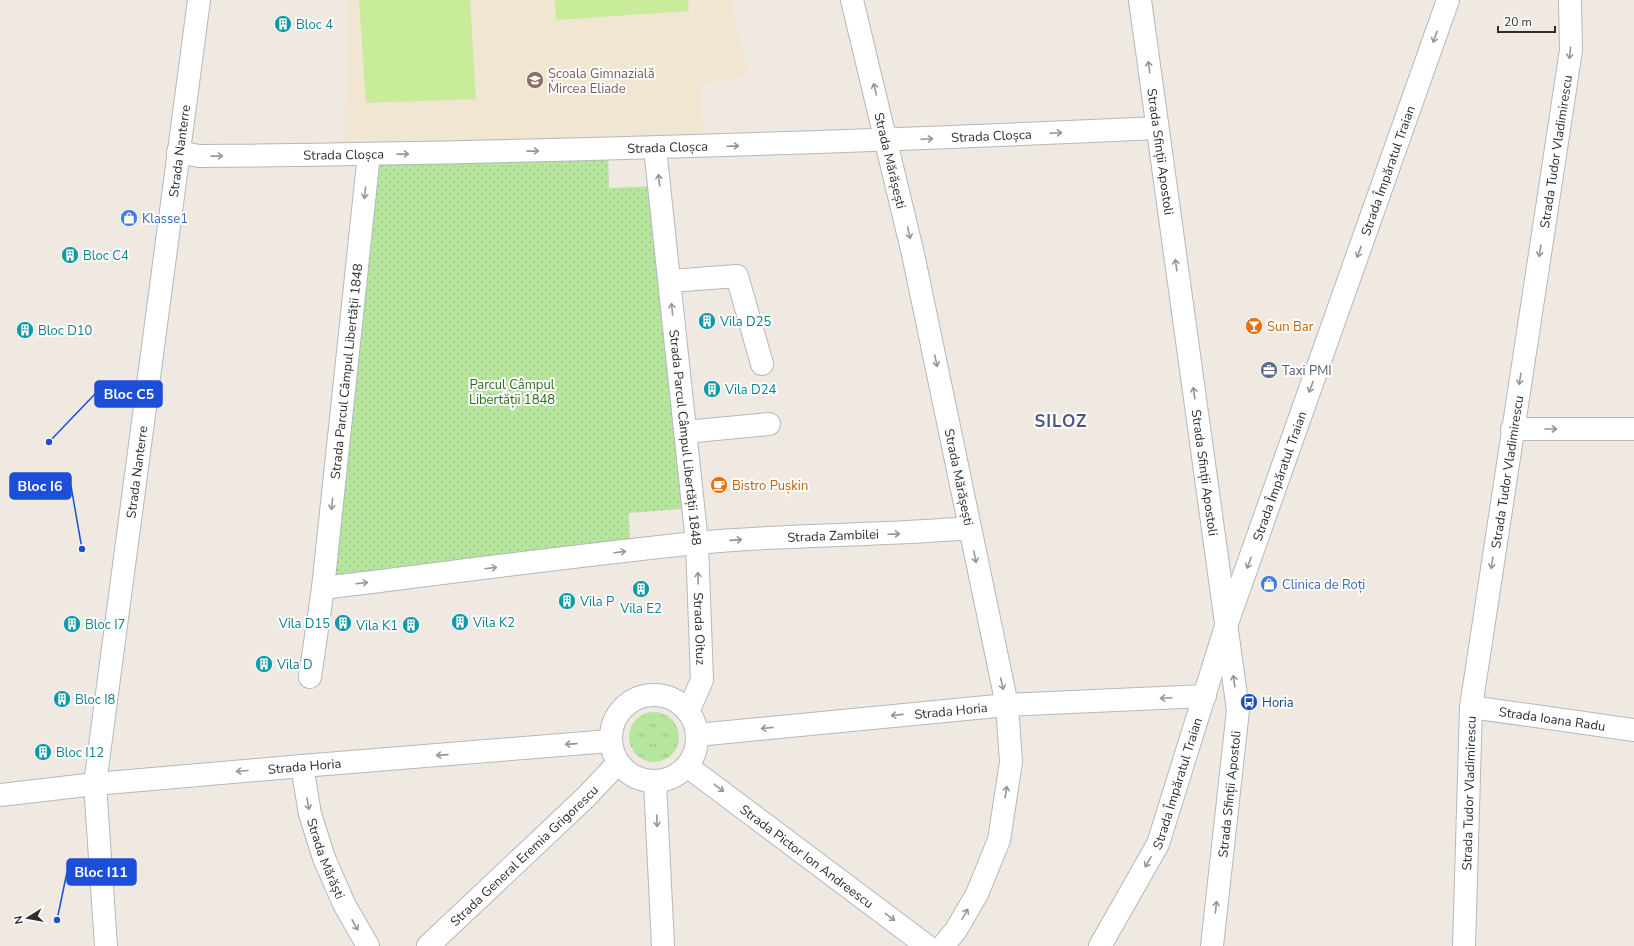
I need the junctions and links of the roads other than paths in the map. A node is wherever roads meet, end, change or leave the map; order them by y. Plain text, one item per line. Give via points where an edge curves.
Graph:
1 (199, 0) edge
2 (852, 0) edge
3 (1140, 0) edge
4 (1448, 0) edge
5 (1570, 0) edge
6 (1157, 128) junction
7 (888, 141) junction
8 (655, 148) junction
9 (178, 152) junction
10 (369, 154) junction
11 (670, 281) junction
12 (762, 364) dead end
13 (769, 424) dead end
14 (1512, 429) junction
15 (1634, 429) edge
16 (685, 432) junction
17 (970, 528) junction
18 (697, 543) junction
19 (323, 588) junction
20 (1226, 626) junction
21 (310, 677) dead end
22 (1205, 696) junction
23 (1007, 705) junction
24 (1471, 707) junction
25 (688, 712) junction
26 (1634, 730) edge
27 (697, 735) junction
28 (610, 741) junction
29 (618, 763) junction
30 (302, 766) junction
31 (687, 766) junction
32 (655, 782) junction
33 (95, 784) junction
34 (0, 795) edge
35 (106, 946) edge
36 (368, 946) edge
37 (428, 946) edge
38 (662, 946) edge
39 (927, 946) edge
40 (943, 946) edge
41 (1100, 946) edge
42 (1212, 946) edge
43 (1464, 946) edge

1 - 9 street, Strada Nanterre
7 -> 2 street, Strada Mărășești
6 -> 3 street, Strada Sfinții Apostoli
4 -> 20 street, Strada Împăratul Traian
5 -> 14 street, Strada Tudor Vladimirescu via 1571,50
7 -> 6 street, Strada Cloșca
20 -> 6 street, Strada Sfinții Apostoli
8 -> 7 street, Strada Cloșca
7 -> 17 street, Strada Mărășești
10 -> 8 street, Strada Cloșca
11 -> 8 street, Strada Parcul Câmpul Libertății 1848
9 -> 10 street, Strada Cloșca via 199,156
9 - 33 street, Strada Nanterre
10 -> 19 street, Strada Parcul Câmpul Libertății 1848
11 - 12 street via 737,276
16 -> 11 street, Strada Parcul Câmpul Libertății 1848
13 - 16 street
14 -> 15 street
14 -> 24 street, Strada Tudor Vladimirescu
16 - 18 street, Strada Parcul Câmpul Libertății 1848
18 -> 17 street, Strada Zambilei via 800,536 908,534
17 -> 23 street, Strada Mărășești
19 -> 18 street, Strada Parcul Câmpul Libertății 1848
25 -> 18 street, Strada Oituz via 702,680
19 - 21 street, Strada Parcul Câmpul Libertății 1848
20 - 22 street, Strada Împăratul Traian
42 -> 20 street, Strada Sfinții Apostoli via 1238,710
22 -> 23 street, Strada Horia
22 -> 41 street, Strada Împăratul Traian via 1158,844
23 -> 27 street, Strada Horia
40 -> 23 street, Strada Mărășești via 956,930 977,894 999,840 1011,762
24 - 26 street, Strada Ioana Radu
24 - 43 street, Strada Tudor Vladimirescu
25 - 27 street
25 - 28 street via 678,702 665,696 638,697 626,704 617,714
27 - 31 street via 693,757
28 - 29 street
28 -> 30 street, Strada Horia
29 - 32 street via 628,773 641,780
29 - 37 street, Strada General Eremia Grigorescu
30 -> 33 street, Strada Horia
30 -> 36 street, Strada Mărăști via 310,814 324,858 344,904
31 - 32 street via 678,774
31 -> 39 street, Strada Pictor Ion Andreescu
32 -> 38 street
33 - 34 street, Strada Horia
33 - 35 street, Strada Nanterre

